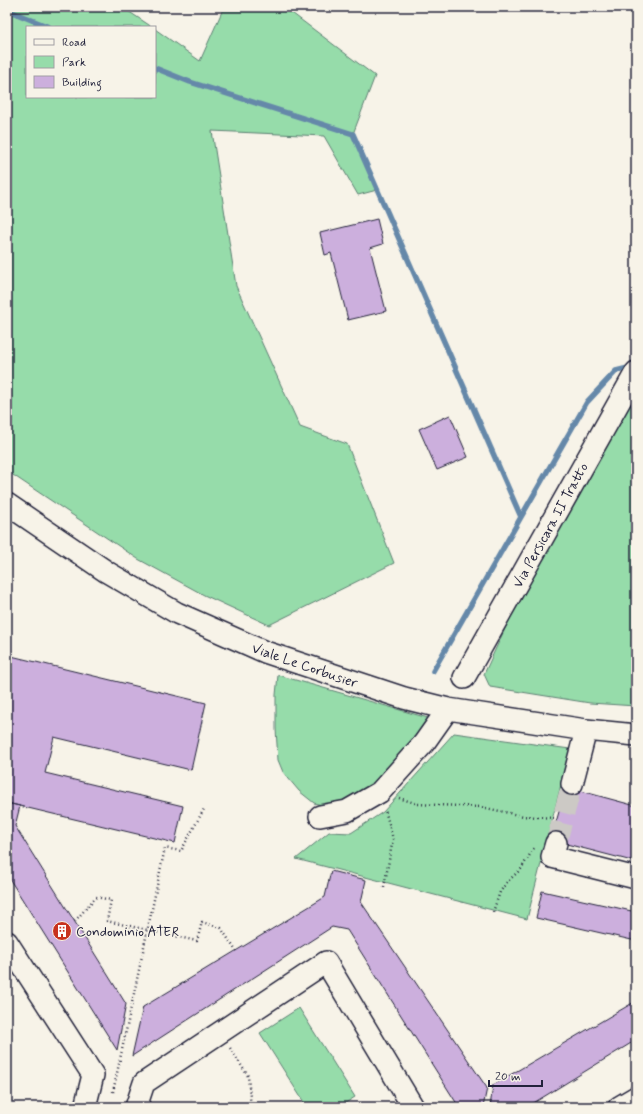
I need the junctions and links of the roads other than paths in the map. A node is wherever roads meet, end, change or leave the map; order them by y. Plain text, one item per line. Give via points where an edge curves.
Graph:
1 (635, 373) edge
2 (7, 504) edge
3 (464, 678) dead end
4 (448, 709) junction
5 (586, 730) junction
6 (636, 735) edge
7 (572, 784) tunnel mouth
8 (320, 816) dead end
9 (556, 843) tunnel mouth
10 (636, 878) edge
11 (7, 942) edge
12 (636, 1097) edge
13 (138, 1103) edge
14 (85, 1107) edge
15 (413, 1107) edge
16 (619, 1107) edge

1 - 3 street, Via Persicara II Tratto
2 - 4 street, Viale Le Corbusier via 107,572 177,613 265,652 404,698
4 - 5 street, Viale Le Corbusier
4 - 8 street via 424,743 380,792 346,812
5 - 6 street, Viale Le Corbusier
5 - 7 street
9 - 10 street via 552,857
11 - 14 street via 93,1075
12 - 16 street
13 - 15 street via 144,1083 326,962

